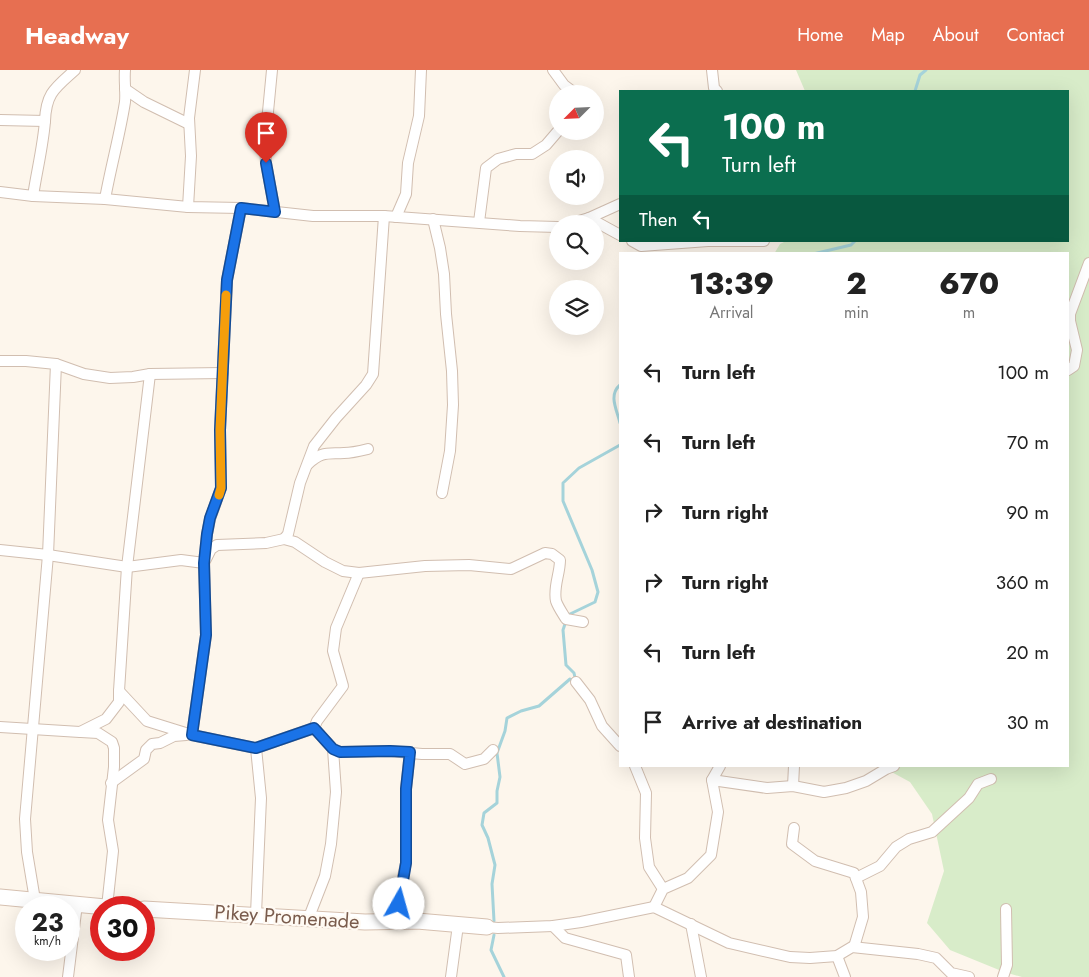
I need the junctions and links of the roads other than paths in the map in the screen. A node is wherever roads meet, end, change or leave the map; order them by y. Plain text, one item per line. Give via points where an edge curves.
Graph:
1 (75, 70) edge
2 (125, 70) edge
3 (195, 70) edge
4 (272, 70) edge
5 (421, 70) edge
6 (553, 70) edge
7 (712, 70) edge
8 (564, 85) edge
9 (125, 89) junction
10 (716, 90) edge
11 (0, 120) edge
12 (45, 121) junction
13 (189, 124) junction
14 (550, 140) edge
15 (0, 192) edge
16 (33, 196) junction
17 (105, 199) junction
18 (619, 204) edge
19 (188, 207) junction
20 (241, 208) junction
21 (275, 212) junction
22 (596, 215) edge
23 (384, 216) junction
24 (396, 217) junction
25 (433, 219) junction
26 (479, 222) junction
27 (549, 226) edge
28 (604, 226) edge
29 (619, 234) edge
30 (634, 242) edge
31 (695, 242) edge
32 (1089, 263) edge
33 (0, 360) edge
34 (56, 364) junction
35 (1069, 369) edge
36 (224, 373) junction
37 (150, 374) junction
38 (368, 449) dead end
39 (307, 465) junction
40 (442, 493) dead end
41 (284, 539) junction
42 (0, 550) edge
43 (48, 555) junction
44 (204, 563) junction
45 (127, 567) junction
46 (359, 573) junction
47 (583, 622) dead end
48 (576, 682) dead end
49 (119, 691) junction
50 (0, 727) edge
51 (314, 728) junction
52 (34, 730) junction
53 (80, 732) junction
54 (192, 735) junction
55 (619, 745) edge
56 (256, 748) junction
57 (333, 749) junction
58 (493, 750) dead end
59 (410, 752) junction
60 (635, 767) edge
61 (719, 767) edge
62 (794, 767) edge
63 (891, 767) edge
64 (991, 779) dead end
65 (712, 780) junction
66 (112, 783) junction
67 (793, 786) junction
68 (794, 828) dead end
69 (856, 878) junction
70 (664, 890) junction
71 (34, 896) edge
72 (108, 896) edge
73 (0, 897) edge
74 (15, 898) edge
75 (654, 907) junction
76 (155, 909) edge
77 (1006, 909) dead end
78 (256, 914) junction
79 (310, 917) junction
80 (397, 921) junction
81 (691, 924) junction
82 (458, 926) junction
83 (553, 926) junction
84 (487, 927) joint
85 (854, 947) junction
86 (837, 956) junction
87 (70, 961) edge
88 (68, 977) edge
89 (450, 977) edge
90 (629, 977) edge
91 (701, 977) edge
92 (845, 977) edge
93 (969, 977) edge
94 (1003, 977) edge

1 - 12 street via 49,96
2 - 9 street
3 - 13 street
4 - 21 street via 264,143
5 - 24 street via 419,116 408,163 406,194
6 - 8 street
7 - 10 street
9 - 13 street
9 - 17 street via 122,122
11 - 12 street
12 - 16 street
13 - 19 street
14 - 26 street via 532,154 498,159 486,168
15 - 16 street
16 - 17 street
17 - 19 street
18 - 22 street
19 - 20 street
20 - 21 street
20 - 36 street via 227,280
21 - 23 street via 313,216
23 - 24 street
23 - 39 street via 373,374 314,446
24 - 25 street
25 - 26 street
25 - 40 street via 444,274 453,396 450,451
26 - 27 street
28 - 29 street
30 - 31 street via 641,246
32 - 35 street via 1070,314 1077,350 1074,366
33 - 34 street
34 - 37 street via 84,374 110,378
34 - 43 street
36 - 37 street
36 - 44 street via 220,430 221,488 210,518
37 - 45 street
38 - 39 street via 327,452
39 - 41 street
41 - 44 street via 217,545 211,549
41 - 46 street via 295,542 343,571
42 - 43 street
43 - 45 street
43 - 52 street
44 - 45 street via 181,560
44 - 54 street via 206,635
45 - 49 street
46 - 47 street via 469,564 511,569 545,553 552,554 560,560 556,601 566,619
46 - 51 street via 336,628 333,651 343,686
48 - 55 street via 590,700 602,726
49 - 53 street via 120,702 106,719
49 - 54 street via 147,721
50 - 52 street
51 - 56 street
51 - 57 street
52 - 53 street
52 - 71 street via 25,818
53 - 66 street via 98,733 112,742 115,756
54 - 56 street
54 - 66 street via 174,736 152,744 144,759
56 - 78 street via 261,798
57 - 59 street via 340,752
57 - 79 street via 336,792 331,844 325,876
58 - 59 street via 484,759 465,764 450,754
59 - 80 street via 406,789 406,863
60 - 70 street via 646,792 645,838 650,866
61 - 65 street
62 - 67 street
63 - 67 street via 846,788 824,792
64 - 69 street via 978,784 932,832 909,839 896,847 880,866
65 - 67 street via 767,788
65 - 70 street via 718,812 711,855 688,878
66 - 72 street via 108,820 113,851
68 - 69 street via 792,844 815,861 854,873
69 - 85 street via 863,917
70 - 75 street
73 - 74 street
75 - 81 street
75 - 83 street, Pikey Promenade
76 - 78 street, Pikey Promenade
77 - 94 street via 1007,965
78 - 79 street, Pikey Promenade
79 - 80 street, Pikey Promenade
80 - 82 street, Pikey Promenade
81 - 86 street via 728,944 790,957
81 - 91 street
82 - 84 street, Pikey Promenade
82 - 89 street
83 - 84 street, Pikey Promenade
83 - 90 street via 565,938 626,955
85 - 86 street
85 - 93 street via 936,958 951,973
86 - 92 street
87 - 88 street

